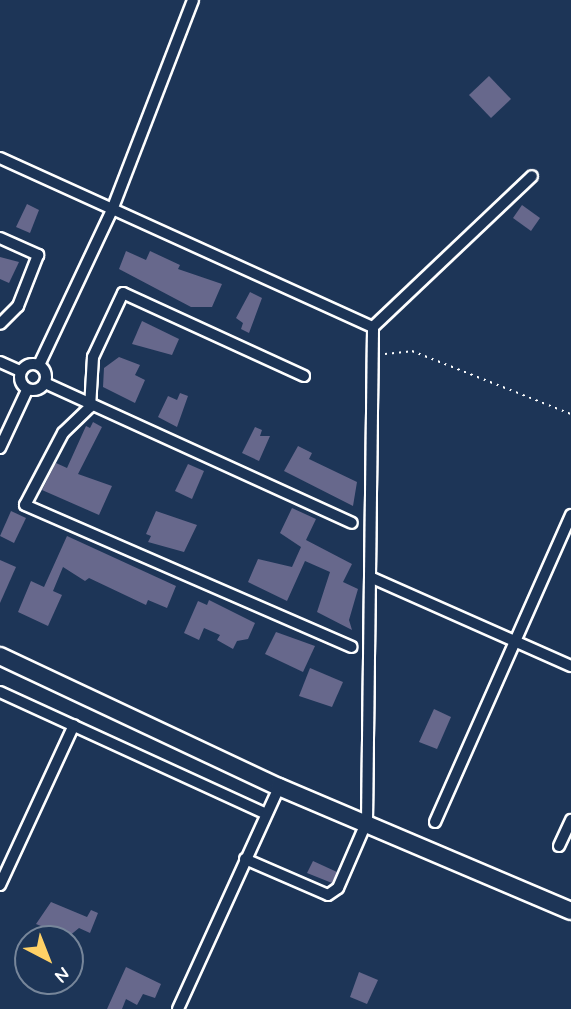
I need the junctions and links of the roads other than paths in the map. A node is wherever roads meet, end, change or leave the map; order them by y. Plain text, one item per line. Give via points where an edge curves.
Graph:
1 (193, 0) edge
2 (0, 158) edge
3 (531, 176) dead end
4 (112, 210) junction
5 (0, 238) edge
6 (0, 324) edge
7 (373, 327) junction
8 (0, 362) edge
9 (39, 365) junction
10 (20, 372) junction
11 (304, 376) dead end
12 (45, 383) junction
13 (27, 390) junction
14 (90, 407) junction
15 (0, 448) edge
16 (571, 515) edge
17 (352, 523) dead end
18 (370, 578) junction
19 (515, 642) junction
20 (351, 648) dead end
21 (0, 656) edge
22 (571, 666) edge
23 (0, 692) edge
24 (74, 725) junction
25 (279, 786) junction
26 (266, 814) junction
27 (571, 820) edge
28 (368, 821) junction
29 (435, 822) dead end
30 (559, 846) dead end
31 (245, 859) junction
32 (0, 886) edge
33 (571, 911) edge
34 (178, 1009) edge

1 - 4 street
2 - 4 street
3 - 7 street
4 - 7 street
4 - 9 street
5 - 6 street via 38,255 18,306
7 - 18 street
8 - 10 street
9 - 10 street via 25,366
9 - 12 street
10 - 13 street
11 - 14 street via 122,293 93,357
12 - 13 street
12 - 14 street
13 - 15 street
14 - 17 street
14 - 20 street via 63,433 24,505
16 - 19 street
18 - 19 street
18 - 28 street
19 - 22 street
19 - 29 street
21 - 25 street
23 - 24 street
24 - 26 street
24 - 32 street
25 - 26 street
25 - 28 street
26 - 31 street
27 - 30 street
28 - 31 street via 338,888 328,895
28 - 33 street
31 - 34 street

